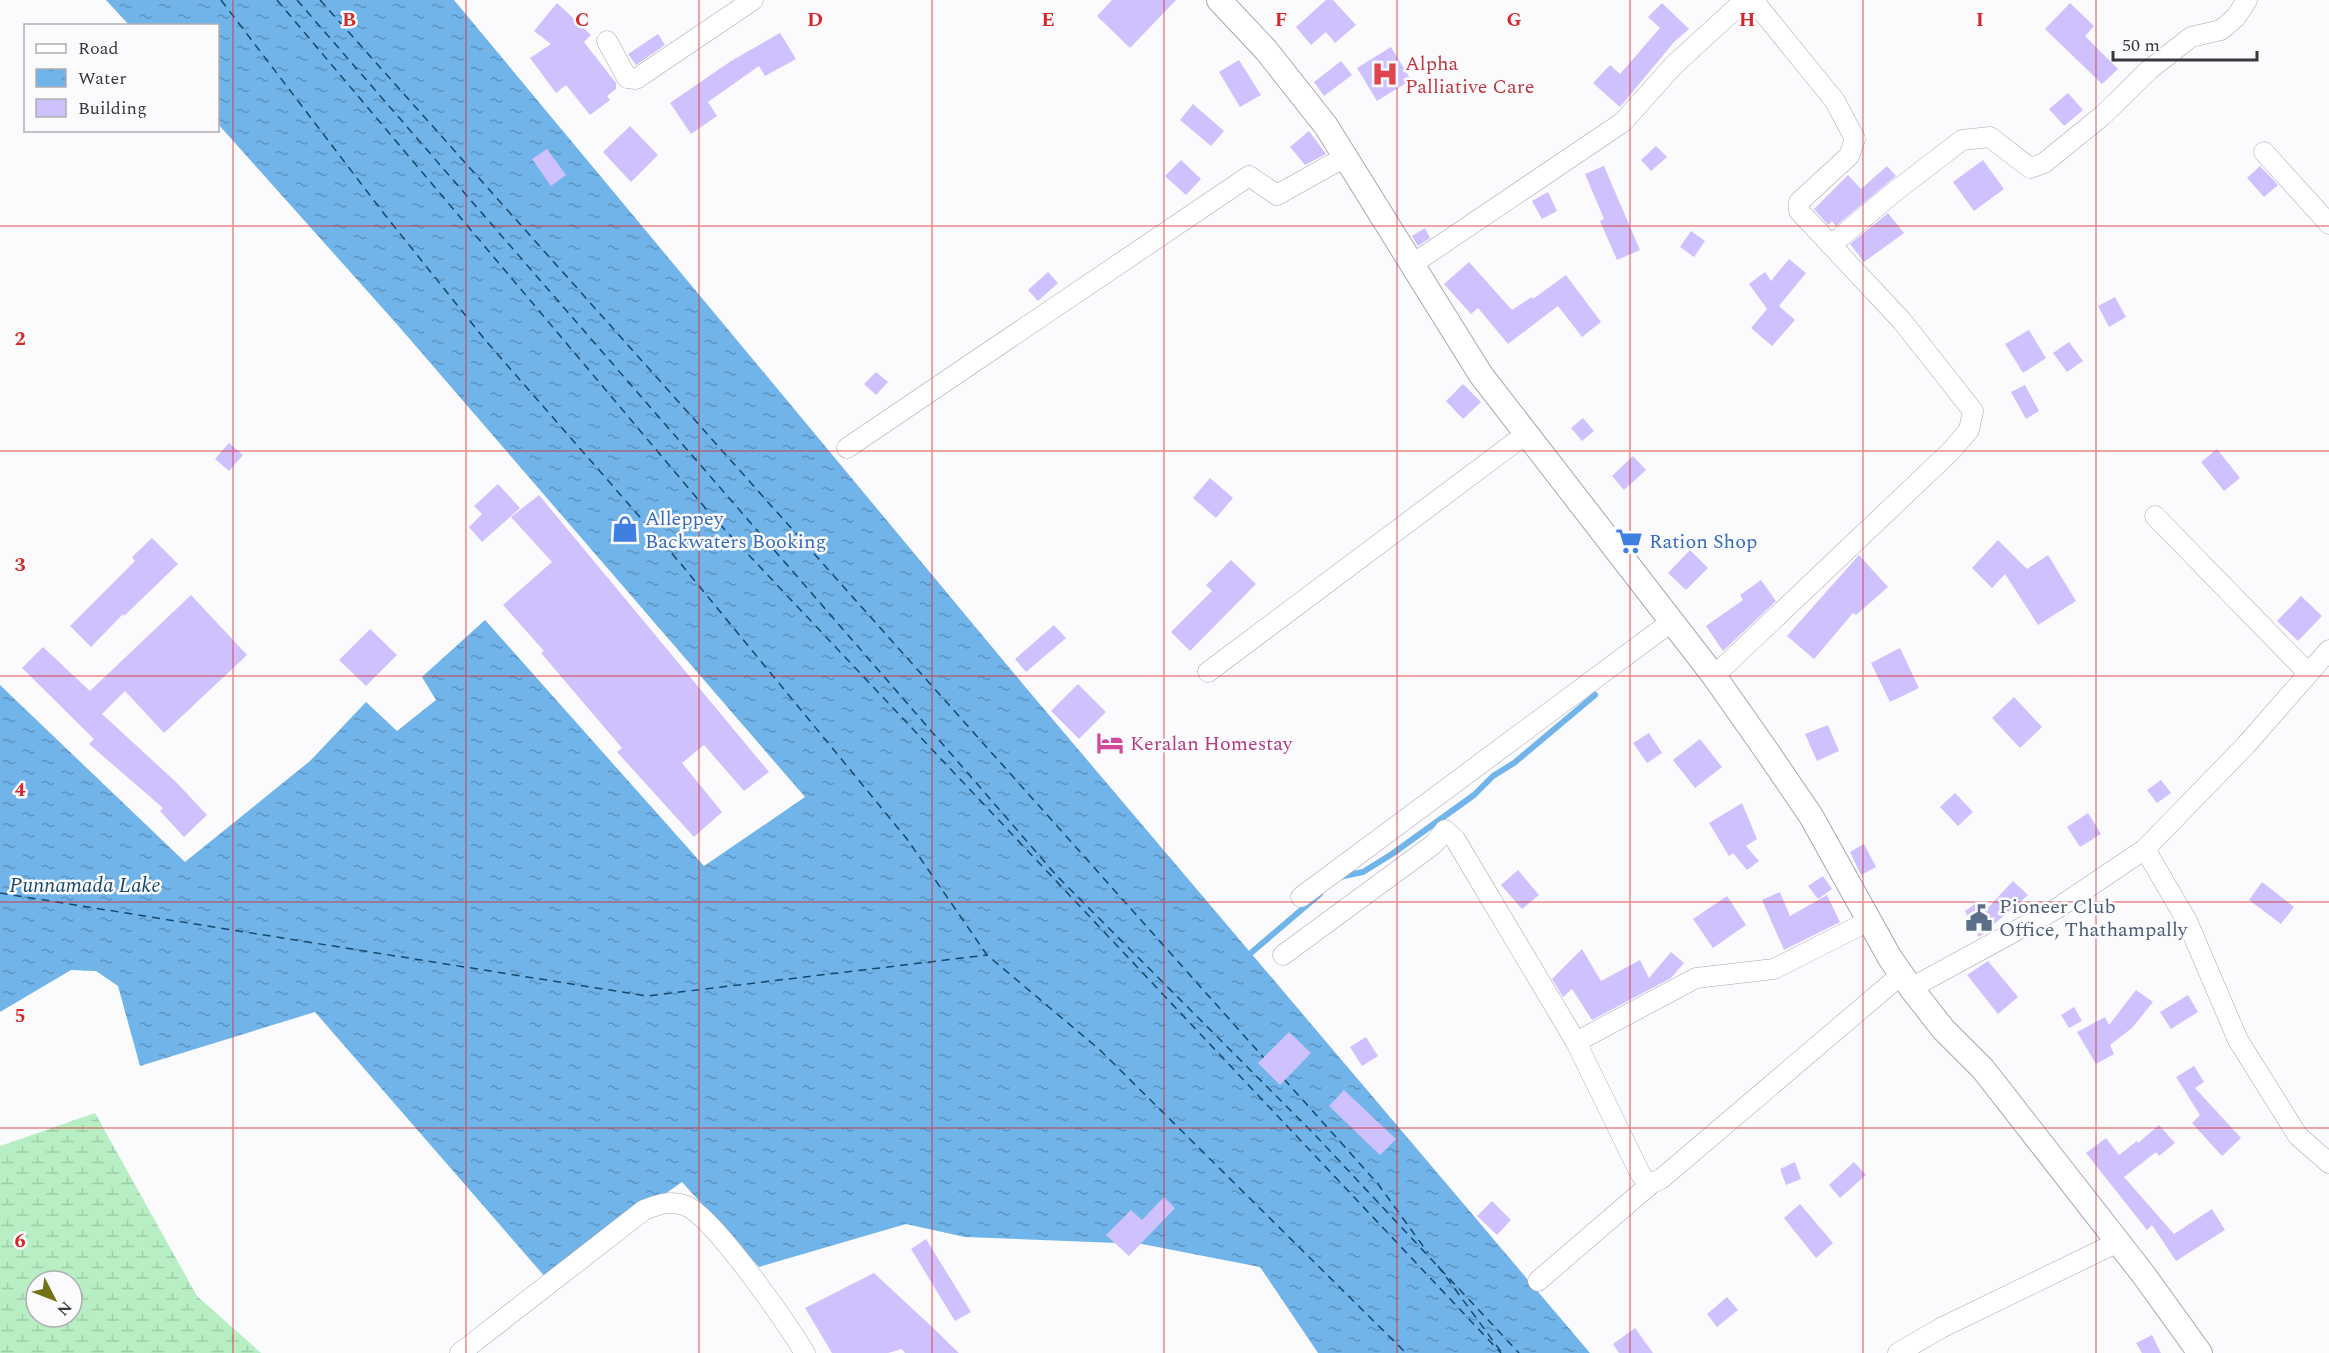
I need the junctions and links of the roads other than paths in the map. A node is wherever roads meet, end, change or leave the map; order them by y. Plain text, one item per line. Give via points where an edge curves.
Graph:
1 (753, 0) edge
2 (1219, 0) edge
3 (1745, 0) edge
4 (1753, 0) edge
5 (2247, 0) edge
6 (607, 41) dead end
7 (2264, 152) dead end
8 (1345, 157) junction
9 (2329, 224) edge
10 (1831, 245) junction
11 (1414, 262) junction
12 (1526, 434) junction
13 (847, 448) dead end
14 (2155, 516) dead end
15 (1671, 622) junction
16 (2329, 650) edge
17 (1208, 672) dead end
18 (2308, 673) junction
19 (1714, 676) junction
20 (2145, 849) junction
21 (1301, 897) dead end
22 (1869, 921) junction
23 (1283, 955) dead end
24 (1906, 981) junction
25 (1576, 1042) junction
26 (2329, 1162) edge
27 (1652, 1183) junction
28 (2118, 1242) junction
29 (1538, 1281) dead end
30 (460, 1353) edge
31 (805, 1353) edge
32 (1898, 1353) edge
33 (2200, 1353) edge

1 - 6 street via 636,79 627,78
2 - 8 main road via 1266,50 1326,126
3 - 11 street via 1674,65 1623,122
4 - 10 street via 1835,101 1855,139 1849,156 1799,202 1799,211
5 - 10 street via 2221,30 2191,37 2148,70 2102,116 2044,163 2030,168 1990,137 1962,140
7 - 9 street
8 - 11 main road
8 - 13 street via 1277,195 1249,176
10 - 19 street via 1902,321 1973,411 1970,430
11 - 12 main road via 1481,375
12 - 15 main road
12 - 17 street
14 - 18 street
15 - 19 main road
15 - 21 street
16 - 18 street
18 - 20 street via 2246,745
19 - 22 main road via 1811,816
20 - 24 street via 2056,909
20 - 26 street via 2187,921 2238,1040 2298,1136
22 - 24 main road
22 - 25 street via 1774,969 1696,978
23 - 25 street via 1434,844 1445,830 1455,839
24 - 27 street via 1662,1179
24 - 28 main road via 1943,1029 1983,1069
25 - 27 street via 1640,1173
27 - 29 street
28 - 32 street
28 - 33 main road
30 - 31 street via 644,1210 669,1202 686,1205 706,1220 777,1309

